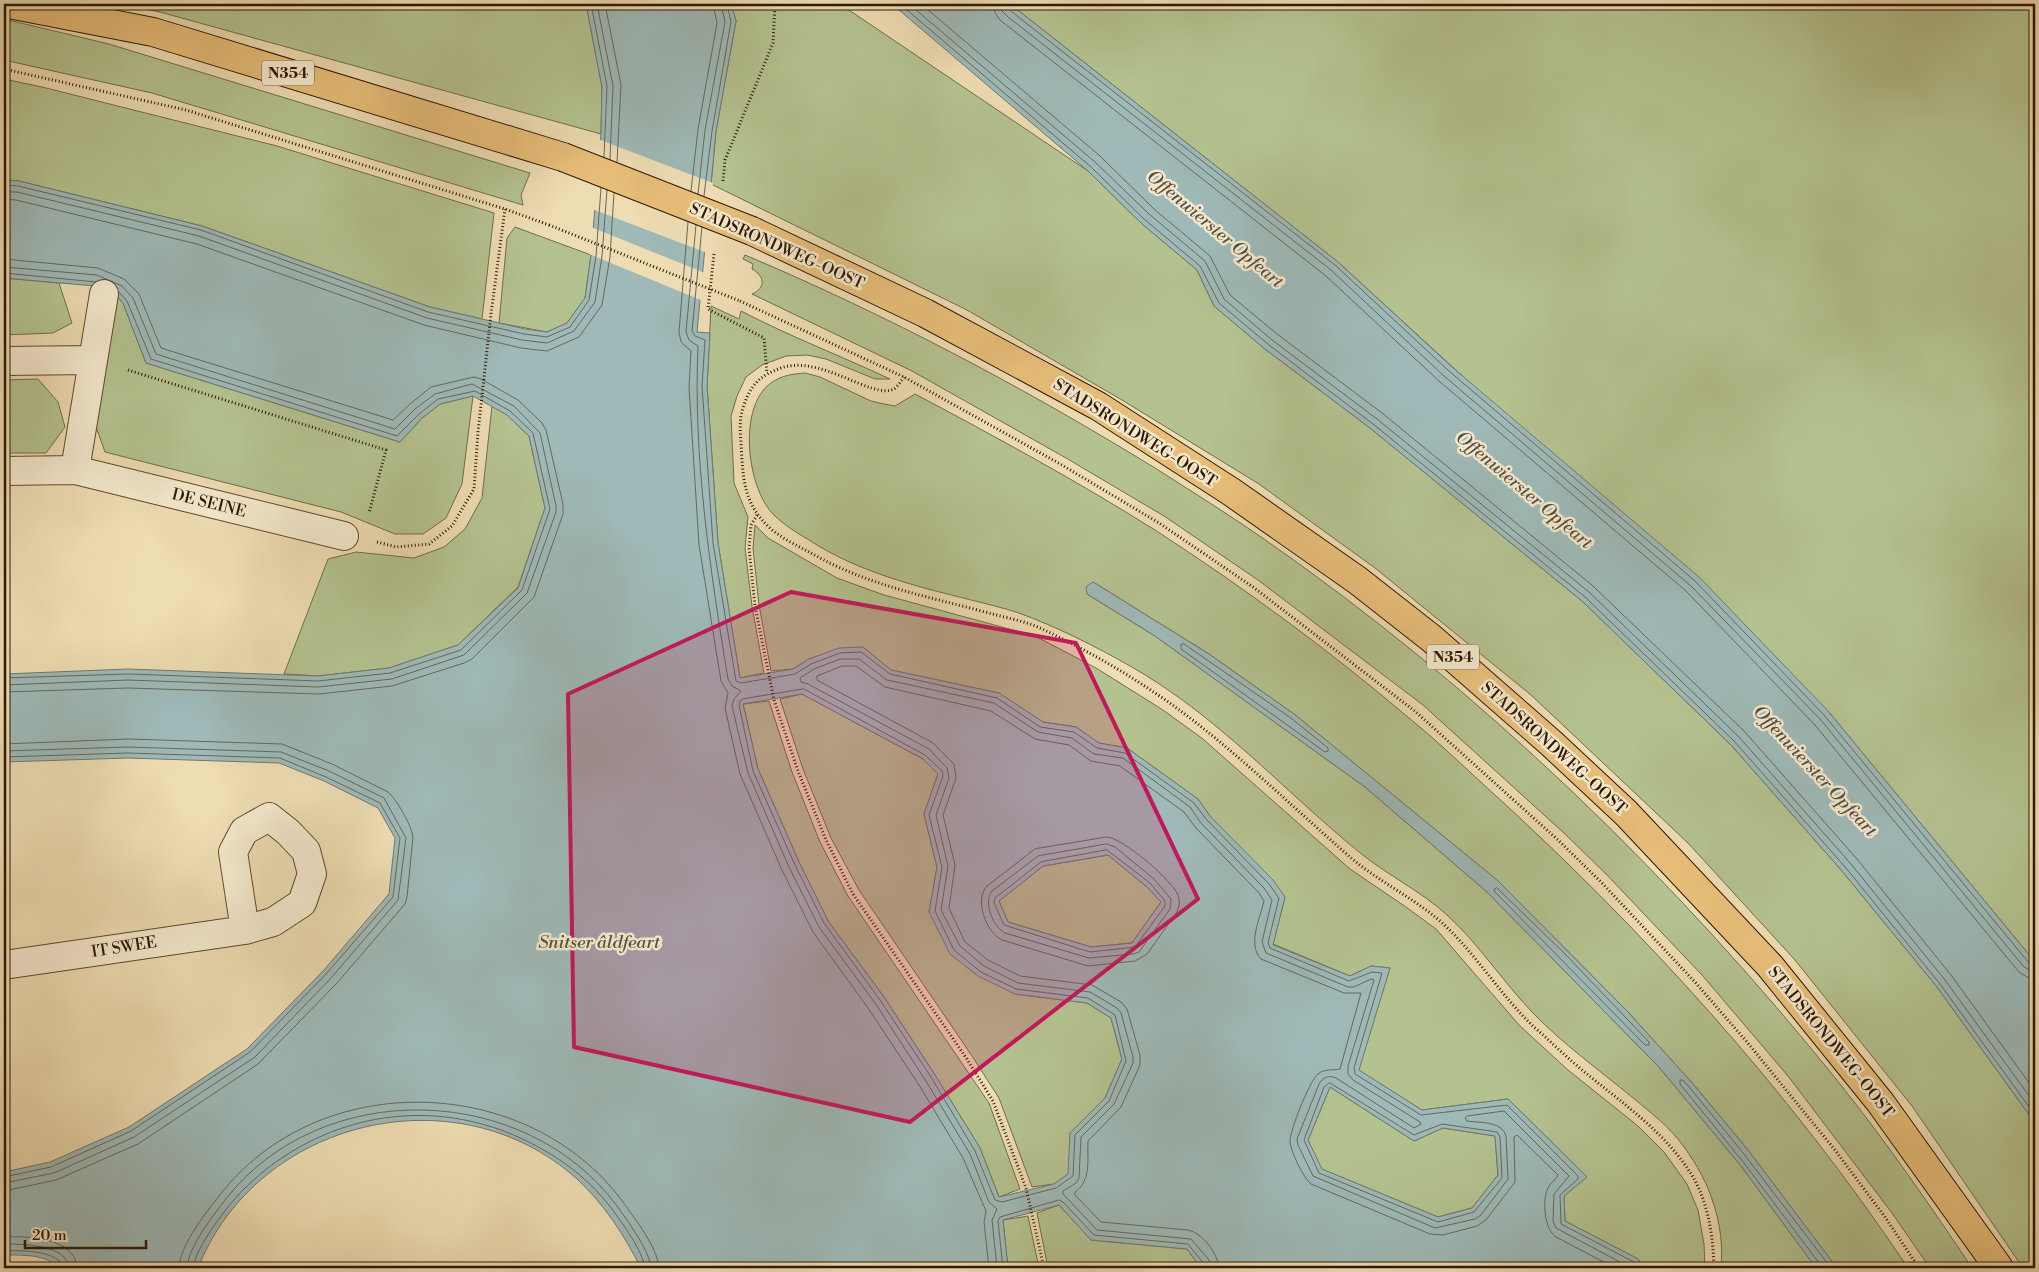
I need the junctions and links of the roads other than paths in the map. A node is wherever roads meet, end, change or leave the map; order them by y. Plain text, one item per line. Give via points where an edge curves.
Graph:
1 (9, 4) edge
2 (104, 294) dead end
3 (94, 360) junction
4 (4, 361) edge
5 (75, 470) junction
6 (4, 471) edge
7 (353, 537) road end
8 (245, 930) dead end
9 (4, 965) edge
10 (1999, 1268) edge

1 - 10 main road, STADSRONDWEG-OOST / N354, bridge via 153,32 563,157 752,231 925,313 1098,406 1230,491 1357,580 1431,638 1626,812 1770,966 1880,1102
2 - 3 street
3 - 4 street
3 - 5 street
5 - 6 street, DE SEINE
5 - 7 street, DE SEINE
8 - 9 street, IT SWEE

